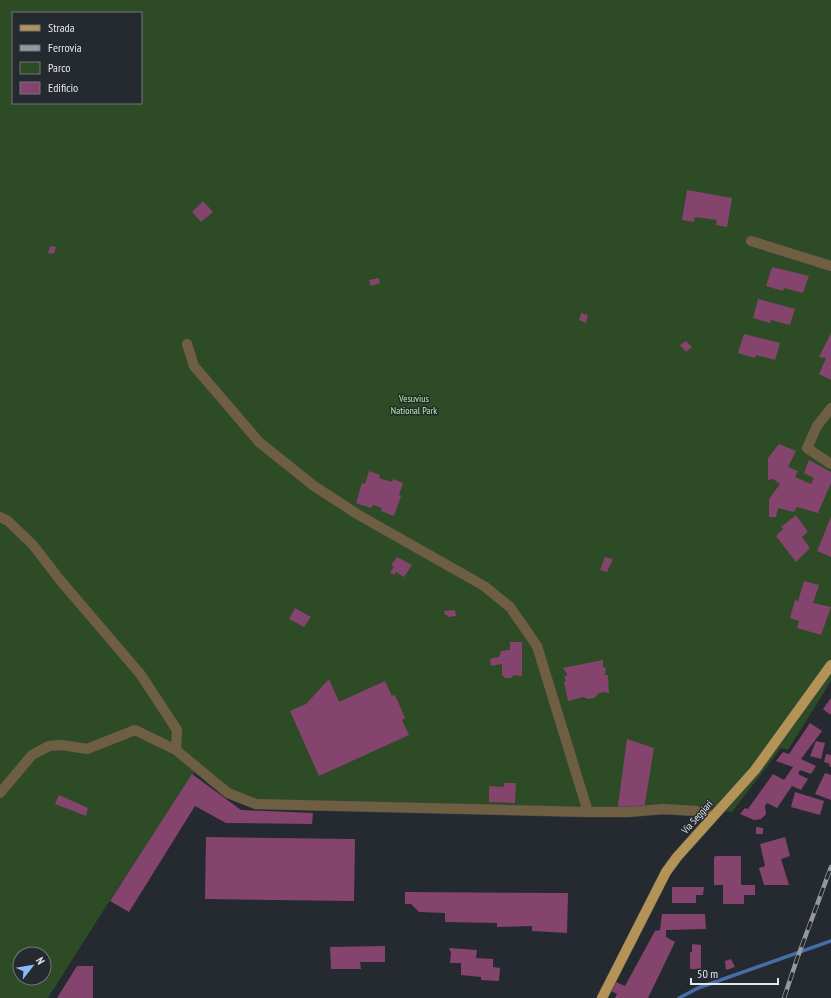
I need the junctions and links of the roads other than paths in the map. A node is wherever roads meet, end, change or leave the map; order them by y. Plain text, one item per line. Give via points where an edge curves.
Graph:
1 (751, 241) dead end
2 (831, 266) edge
3 (187, 344) dead end
4 (831, 408) edge
5 (831, 464) edge
6 (0, 517) edge
7 (831, 665) edge
8 (176, 750) junction
9 (0, 793) edge
10 (588, 812) junction
11 (713, 816) junction
12 (602, 998) edge

1 - 2 street
3 - 10 street via 194,366 259,442 314,486 357,514 484,586 510,607 537,646
4 - 5 street via 817,426 807,448
6 - 8 street via 8,521 33,546 141,675 177,730
7 - 11 main road, Via Seggiari via 755,770
8 - 9 street via 135,730 87,749 62,745 49,746 32,755
8 - 10 street via 228,793 256,804
10 - 11 street via 663,809
11 - 12 main road, Via Seggiari via 666,872

